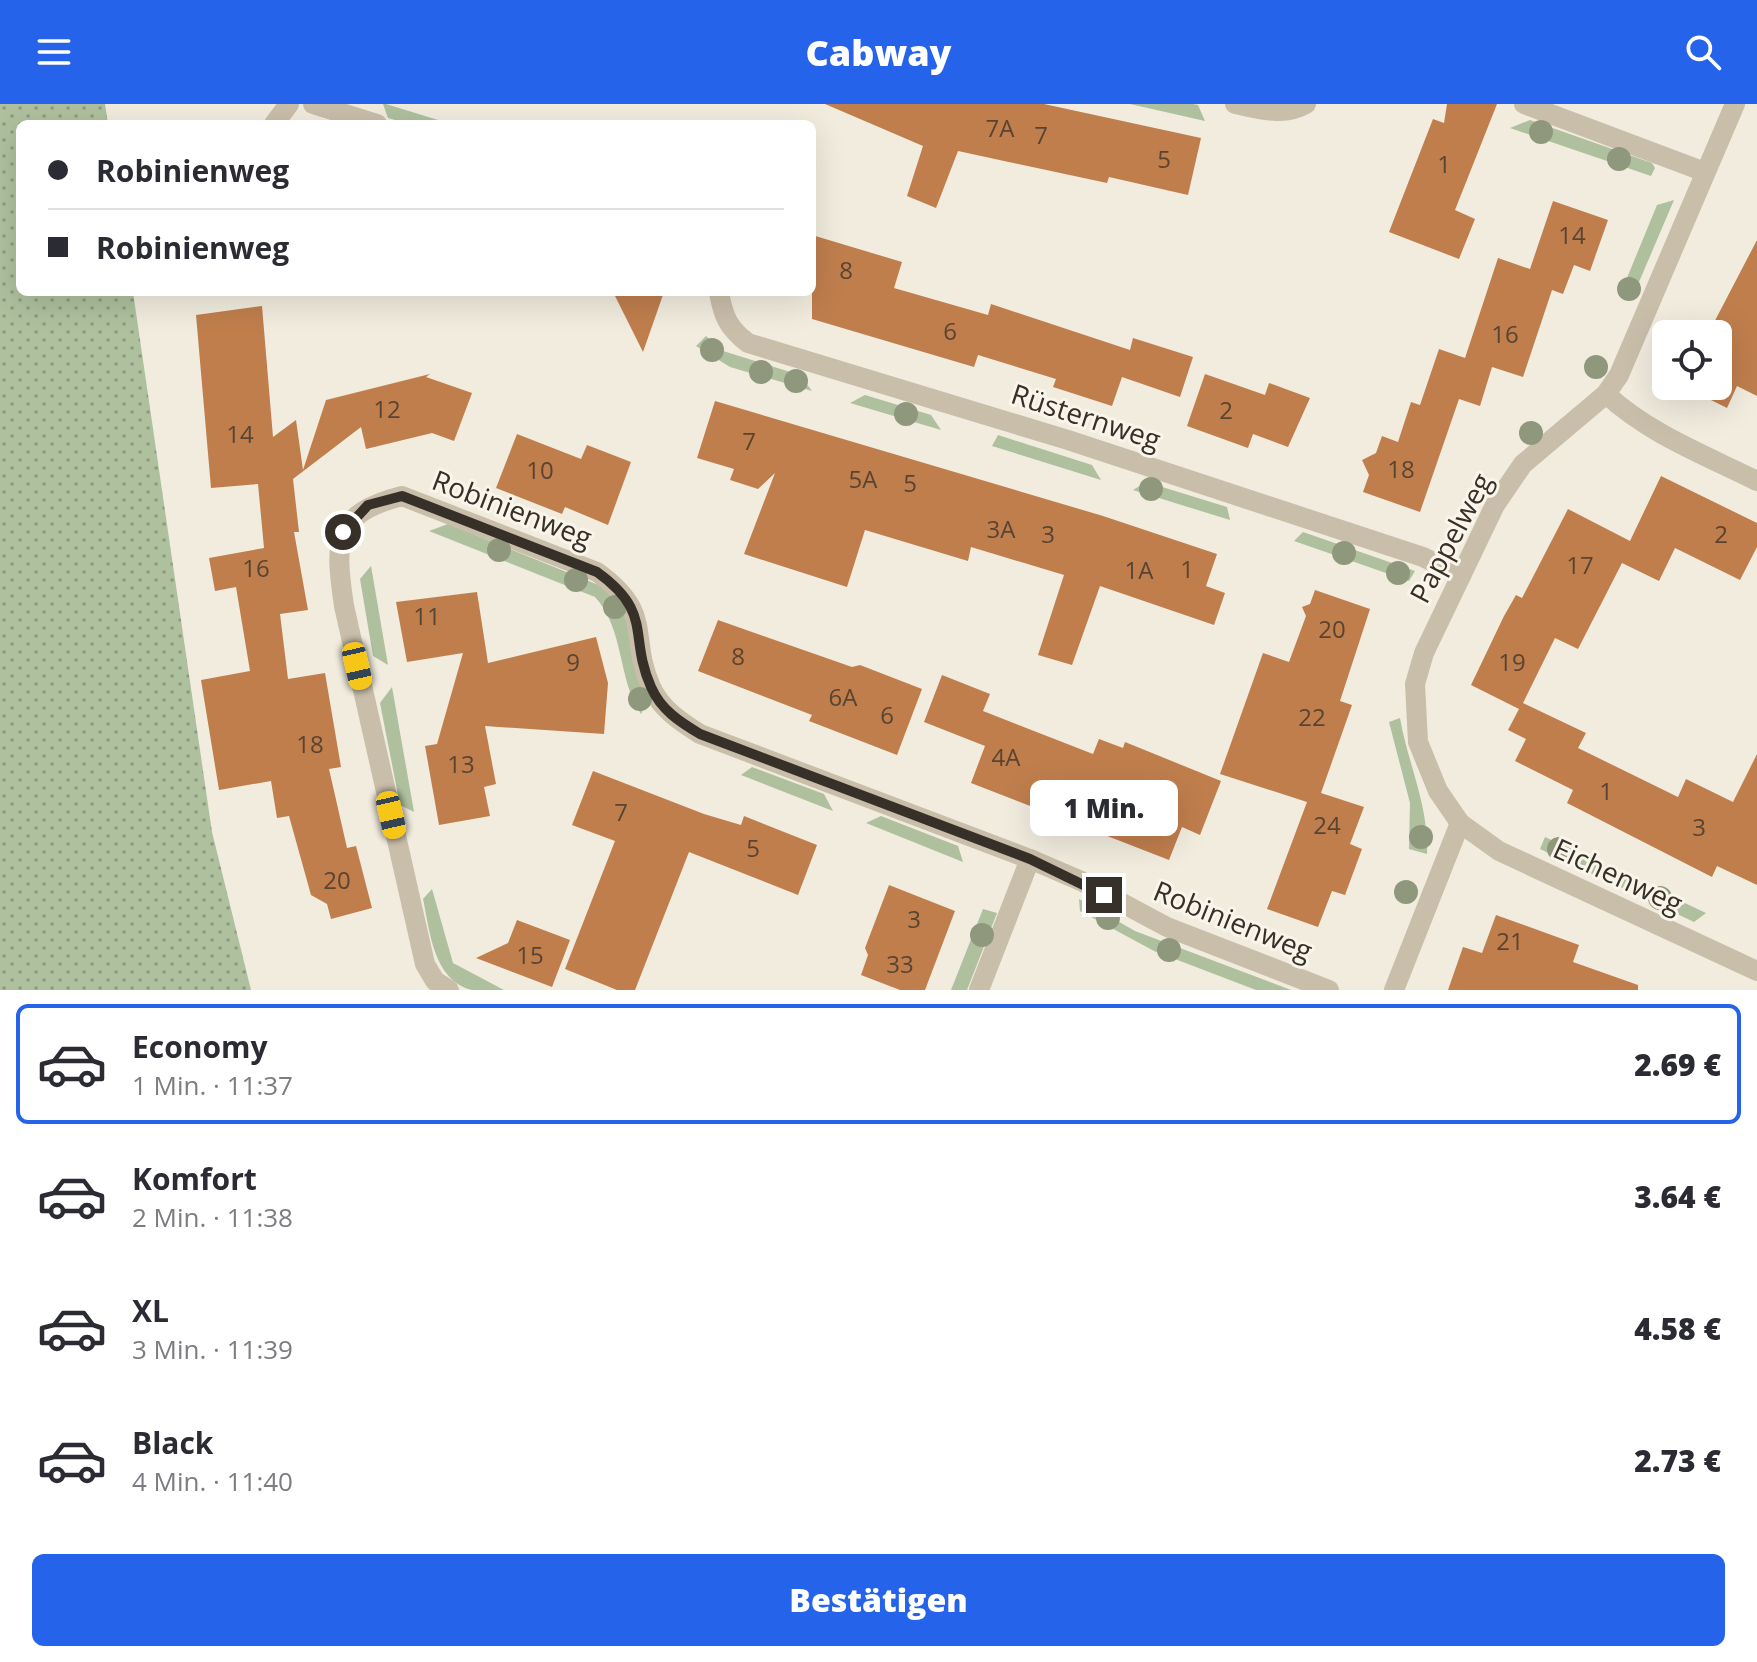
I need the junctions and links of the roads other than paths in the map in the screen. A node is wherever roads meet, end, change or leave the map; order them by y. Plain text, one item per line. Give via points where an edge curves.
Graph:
1 (313, 104) edge
2 (1235, 104) edge
3 (1306, 104) edge
4 (1524, 104) edge
5 (1735, 104) edge
6 (364, 120) edge
7 (1705, 172) junction
8 (720, 296) edge
9 (1606, 394) junction
10 (1757, 481) edge
11 (1461, 576) junction
12 (1460, 823) junction
13 (1030, 859) junction
14 (1757, 971) edge
15 (449, 990) edge
16 (979, 990) edge
17 (1329, 990) edge
18 (1394, 990) edge

1 - 6 street
2 - 3 street via 1294,111
4 - 7 street
5 - 7 street, Pappelweg
7 - 9 street, Pappelweg via 1619,375
8 - 11 street, Rüsternweg via 732,331 748,343 1097,449 1423,557
9 - 10 street via 1654,430
9 - 11 street, Pappelweg via 1523,464 1495,505
11 - 12 street, Pappelweg via 1424,653 1414,715 1427,770
12 - 14 street, Eichenweg via 1499,851
12 - 18 street
13 - 15 street, Robinienweg via 700,734 676,719 654,694 638,619 617,586 597,572 402,496 368,505 343,532 338,563 425,964 435,981
13 - 16 street
13 - 17 street, Robinienweg via 1167,927

